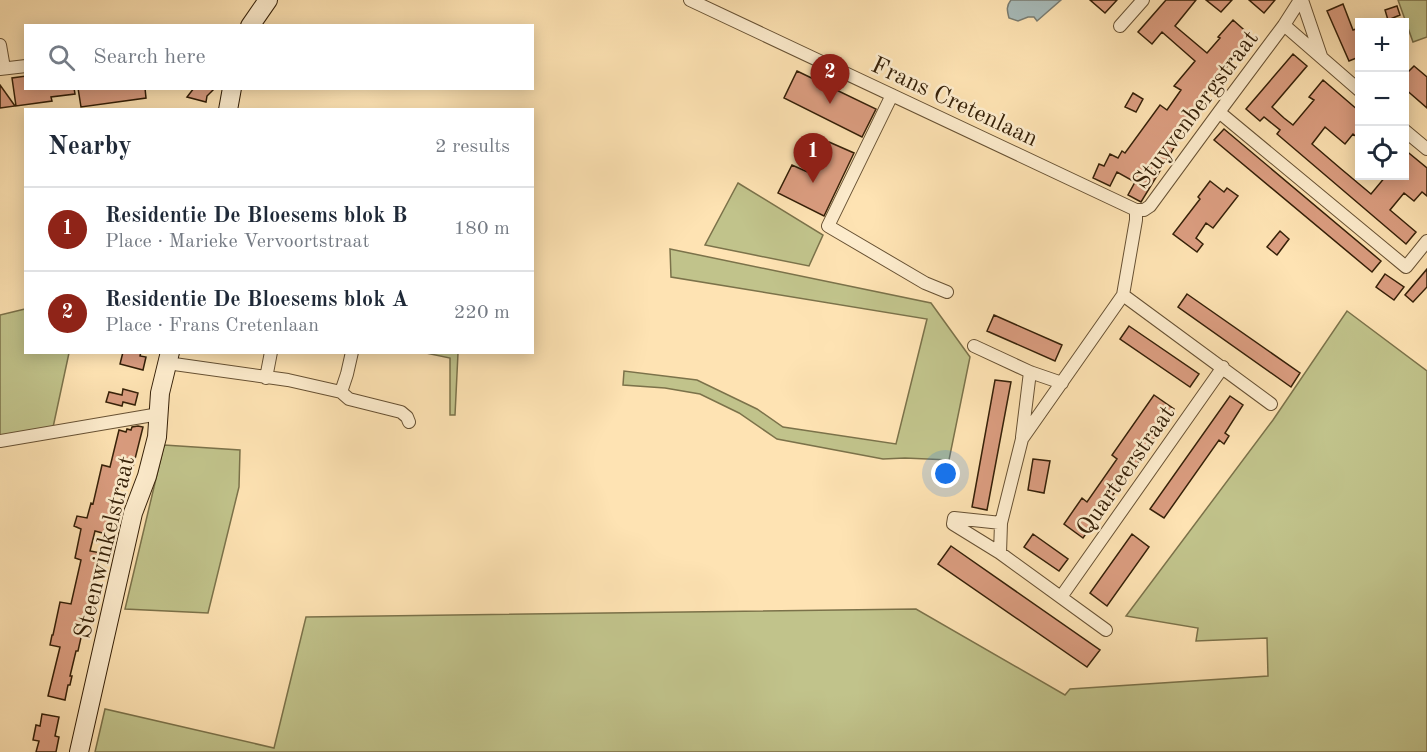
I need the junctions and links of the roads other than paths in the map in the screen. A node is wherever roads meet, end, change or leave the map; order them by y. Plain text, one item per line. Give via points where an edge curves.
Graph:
1 (268, 0) edge
2 (690, 0) edge
3 (1143, 0) edge
4 (1301, 0) edge
5 (251, 24) edge
6 (1284, 25) junction
7 (1120, 26) dead end
8 (0, 45) edge
9 (1322, 60) junction
10 (24, 66) edge
11 (2, 69) edge
12 (1355, 88) edge
13 (232, 90) edge
14 (892, 95) junction
15 (228, 108) edge
16 (1219, 112) junction
17 (1409, 134) edge
18 (1427, 149) edge
19 (1136, 210) junction
20 (1427, 241) edge
21 (947, 292) dead end
22 (1123, 295) junction
23 (974, 346) dead end
24 (271, 354) edge
25 (352, 354) edge
26 (169, 358) edge
27 (1223, 367) junction
28 (1030, 372) junction
29 (266, 378) junction
30 (1062, 383) junction
31 (340, 392) junction
32 (1271, 404) dead end
33 (159, 414) junction
34 (410, 422) dead end
35 (1022, 438) junction
36 (0, 441) edge
37 (1001, 523) junction
38 (1000, 553) junction
39 (1061, 597) junction
40 (1106, 630) dead end
41 (79, 752) edge

1 - 5 street
2 - 14 street, Frans Cretenlaan
3 - 7 street
4 - 6 street, Stuyvenbergstraat
4 - 9 street, Stuyvenbergstraat
6 - 9 street, Stuyvenbergstraat
6 - 16 street, Stuyvenbergstraat
8 - 11 street
9 - 12 street
10 - 11 street
13 - 15 street
14 - 19 street, Frans Cretenlaan
14 - 21 street via 828,226
16 - 19 street, Stuyvenbergstraat via 1150,206
16 - 20 street via 1406,267
17 - 18 street
19 - 22 street
22 - 27 street
22 - 30 street
23 - 28 street
24 - 29 street
25 - 31 street
26 - 29 street
26 - 33 street, Steenwinkelstraat
27 - 32 street
27 - 39 street, Quarteerstraat
28 - 30 street
28 - 35 street
29 - 31 street
30 - 35 street
31 - 34 street via 349,399 400,412
33 - 36 street
33 - 41 street, Steenwinkelstraat via 157,437 133,513
35 - 37 street
37 - 38 street
37 - 38 street via 954,518 953,524
38 - 39 street
39 - 40 street

